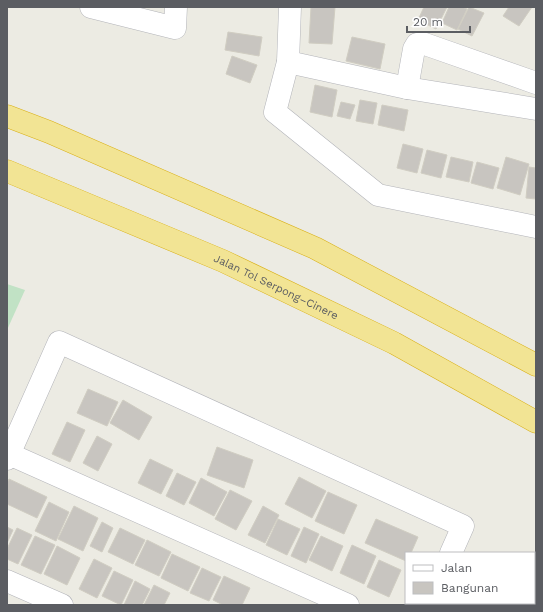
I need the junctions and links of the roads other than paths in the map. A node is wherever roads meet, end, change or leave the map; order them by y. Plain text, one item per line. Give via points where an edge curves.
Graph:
1 (91, 7) edge
2 (176, 7) edge
3 (290, 7) edge
4 (150, 14) edge
5 (288, 62) junction
6 (536, 83) edge
7 (407, 88) junction
8 (7, 109) edge
9 (536, 109) edge
10 (7, 116) edge
11 (49, 132) junction
12 (7, 171) edge
13 (536, 227) edge
14 (536, 366) edge
15 (536, 422) edge
16 (8, 457) edge
17 (451, 552) edge
18 (7, 581) edge
19 (62, 605) edge
20 (348, 605) edge

1 - 4 street
2 - 4 street via 175,28
3 - 5 street
5 - 7 street
5 - 13 street via 275,112 378,195
6 - 7 street via 422,43 416,44 414,49
7 - 9 street
8 - 11 highway
10 - 11 highway
11 - 14 highway via 315,248
12 - 15 highway, Jalan Tol Serpong–Cinere via 223,261 394,343
16 - 17 street via 59,342 463,526
16 - 20 street
18 - 19 street

